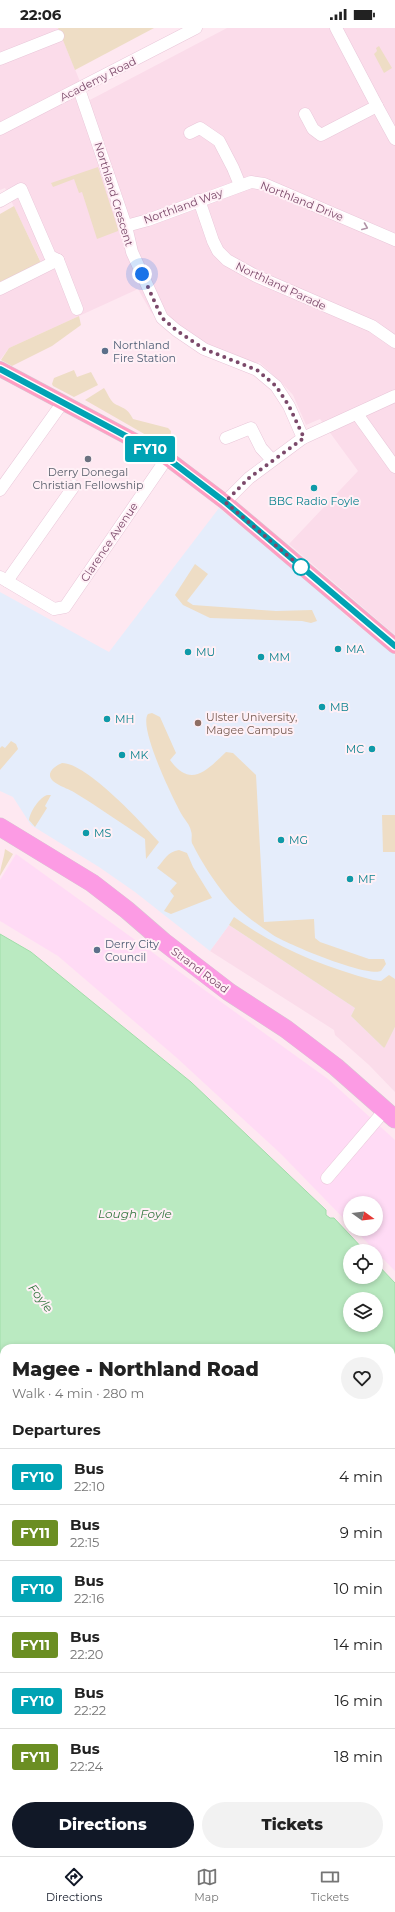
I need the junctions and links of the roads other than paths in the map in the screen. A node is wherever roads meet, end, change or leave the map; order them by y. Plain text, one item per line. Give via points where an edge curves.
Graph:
1 (196, 28) edge
2 (336, 28) edge
3 (58, 36) dead end
4 (0, 59) edge
5 (79, 89) junction
6 (377, 106) junction
7 (305, 114) dead end
8 (0, 129) edge
9 (190, 133) dead end
10 (395, 139) edge
11 (245, 183) junction
12 (199, 200) junction
13 (0, 201) edge
14 (126, 226) junction
15 (395, 240) edge
16 (58, 260) junction
17 (0, 289) edge
18 (77, 309) dead end
19 (395, 342) edge
20 (0, 369) edge
21 (393, 401) edge
22 (63, 402) junction
23 (357, 414) junction
24 (226, 438) dead end
25 (304, 438) junction
26 (167, 458) junction
27 (272, 460) junction
28 (395, 467) edge
29 (74, 486) dead end
30 (0, 490) edge
31 (225, 502) junction
32 (3, 579) edge
33 (395, 646) edge
34 (0, 827) edge
35 (390, 1114) edge
36 (328, 1178) dead end

1 - 5 street, Academy Road
2 - 6 street
3 - 4 street
5 - 8 street, Academy Road
5 - 14 street, Northland Crescent
6 - 7 street via 321,135 313,130
6 - 10 street
9 - 11 street via 200,128 219,141 233,168
11 - 12 street, Northland Way
11 -> 15 street, Northland Drive via 264,184
12 - 14 street, Northland Way
12 - 19 street, Northland Parade via 213,241 227,260 256,276 372,326
13 - 16 street via 21,189 50,256
14 - 25 street, Northland Crescent via 132,252 162,318 204,349 257,370 282,394
16 - 17 street
16 - 18 street
20 - 22 main road
21 - 23 street
22 - 26 main road
22 - 30 street
23 - 25 street
23 - 28 street
24 - 27 street via 251,428 261,448
25 - 27 street
26 - 31 main road
26 - 32 street, Clarence Avenue via 65,607 54,609
27 - 31 street
29 - 32 street
31 - 33 main road
34 - 35 highway, Strand Road via 92,883 229,992 336,1066
35 - 36 street

